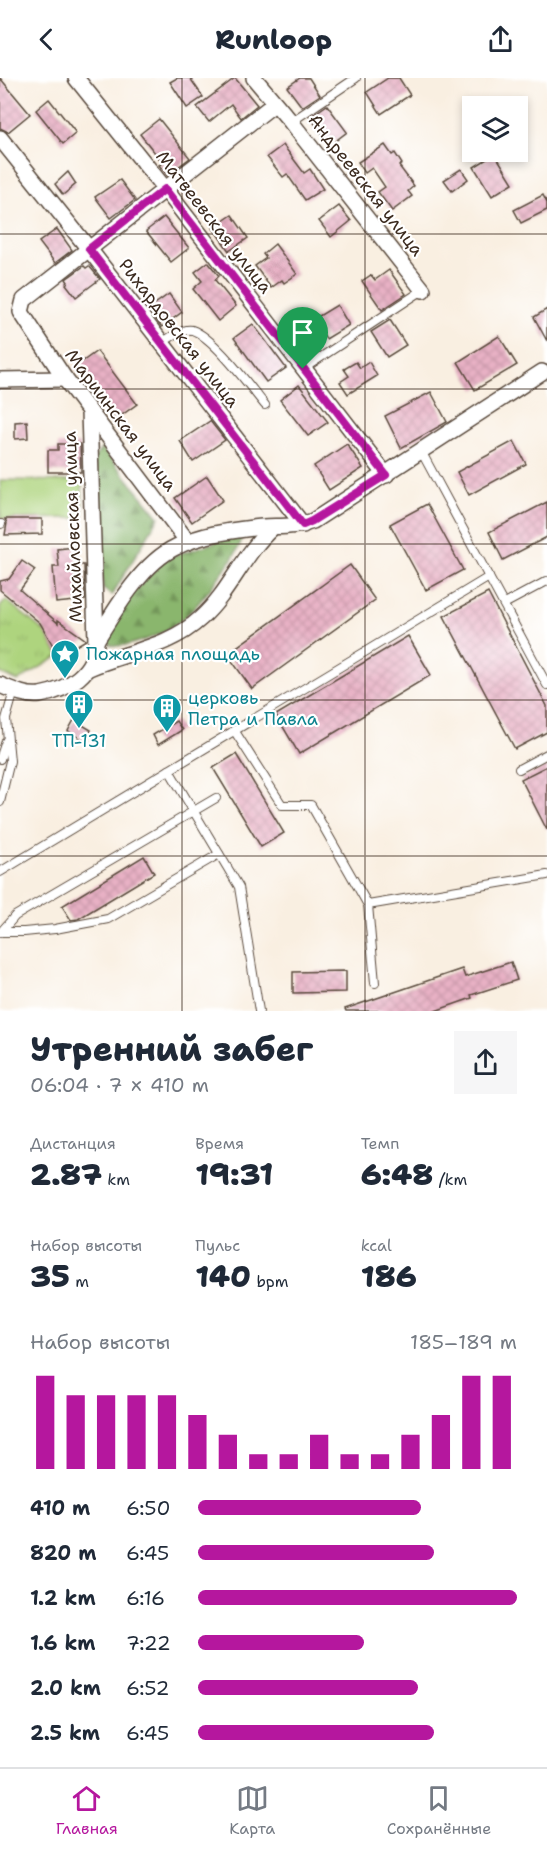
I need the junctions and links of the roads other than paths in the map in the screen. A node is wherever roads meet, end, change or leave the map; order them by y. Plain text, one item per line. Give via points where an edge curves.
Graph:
1 (76, 78) edge
2 (254, 78) edge
3 (356, 78) edge
4 (274, 104) junction
5 (291, 122) junction
6 (0, 138) edge
7 (165, 189) junction
8 (89, 249) junction
9 (423, 290) joint
10 (162, 343) junction
11 (303, 369) junction
12 (545, 372) edge
13 (0, 380) edge
14 (65, 380) junction
15 (265, 405) dead end
16 (89, 411) junction
17 (421, 451) junction
18 (386, 475) junction
19 (303, 525) junction
20 (272, 528) junction
21 (188, 542) junction
22 (489, 577) junction
23 (547, 581) edge
24 (504, 604) junction
25 (96, 641) junction
26 (89, 668) junction
27 (0, 685) edge
28 (547, 685) edge
29 (14, 691) junction
30 (3, 721) edge
31 (234, 730) junction
32 (8, 737) junction
33 (547, 754) edge
34 (0, 759) edge
35 (519, 769) dead end
36 (169, 770) junction
37 (216, 798) dead end
38 (0, 802) edge
39 (194, 811) junction
40 (219, 854) junction
41 (0, 872) edge
42 (547, 874) edge
43 (368, 905) junction
44 (0, 930) edge
45 (375, 983) dead end
46 (259, 1011) edge

1 - 7 street, Матвеевская улица
2 - 4 street, Андреевская улица
3 - 5 lane
4 - 5 street, Андреевская улица
4 - 7 street
5 - 9 street, Андреевская улица
6 - 8 street, Рихардовская улица
7 - 8 street
7 - 11 street, Матвеевская улица
8 - 10 street, Рихардовская улица
8 - 14 street, Мариинская улица via 24,300 21,312
9 - 11 lane
10 - 15 lane via 192,330 219,349
10 - 19 street, Рихардовская улица
11 - 18 street, Матвеевская улица
12 - 17 street
13 - 14 street
14 - 16 street, Мариинская улица
16 - 21 street, Мариинская улица
16 - 25 street, Михайловская улица
17 - 18 street
17 - 22 lane
18 - 19 street
19 - 20 street
20 - 21 street via 241,530
20 - 26 street via 256,543 201,619 168,641
21 - 25 street via 164,555 142,575
22 - 24 lane
22 - 31 lane
23 - 24 lane
24 - 28 lane
25 - 26 street
26 - 29 street via 74,683 40,695
27 - 29 street
29 - 30 lane
30 - 32 lane
31 - 36 lane
31 - 43 lane via 282,805 311,805
32 - 34 lane
32 - 38 lane via 10,761
33 - 35 lane
36 - 39 lane
36 - 41 lane
37 - 39 lane
39 - 40 lane
39 - 44 lane via 15,916
40 - 44 lane via 108,919 55,929
40 - 46 lane via 238,887
42 - 43 lane
43 - 45 lane

